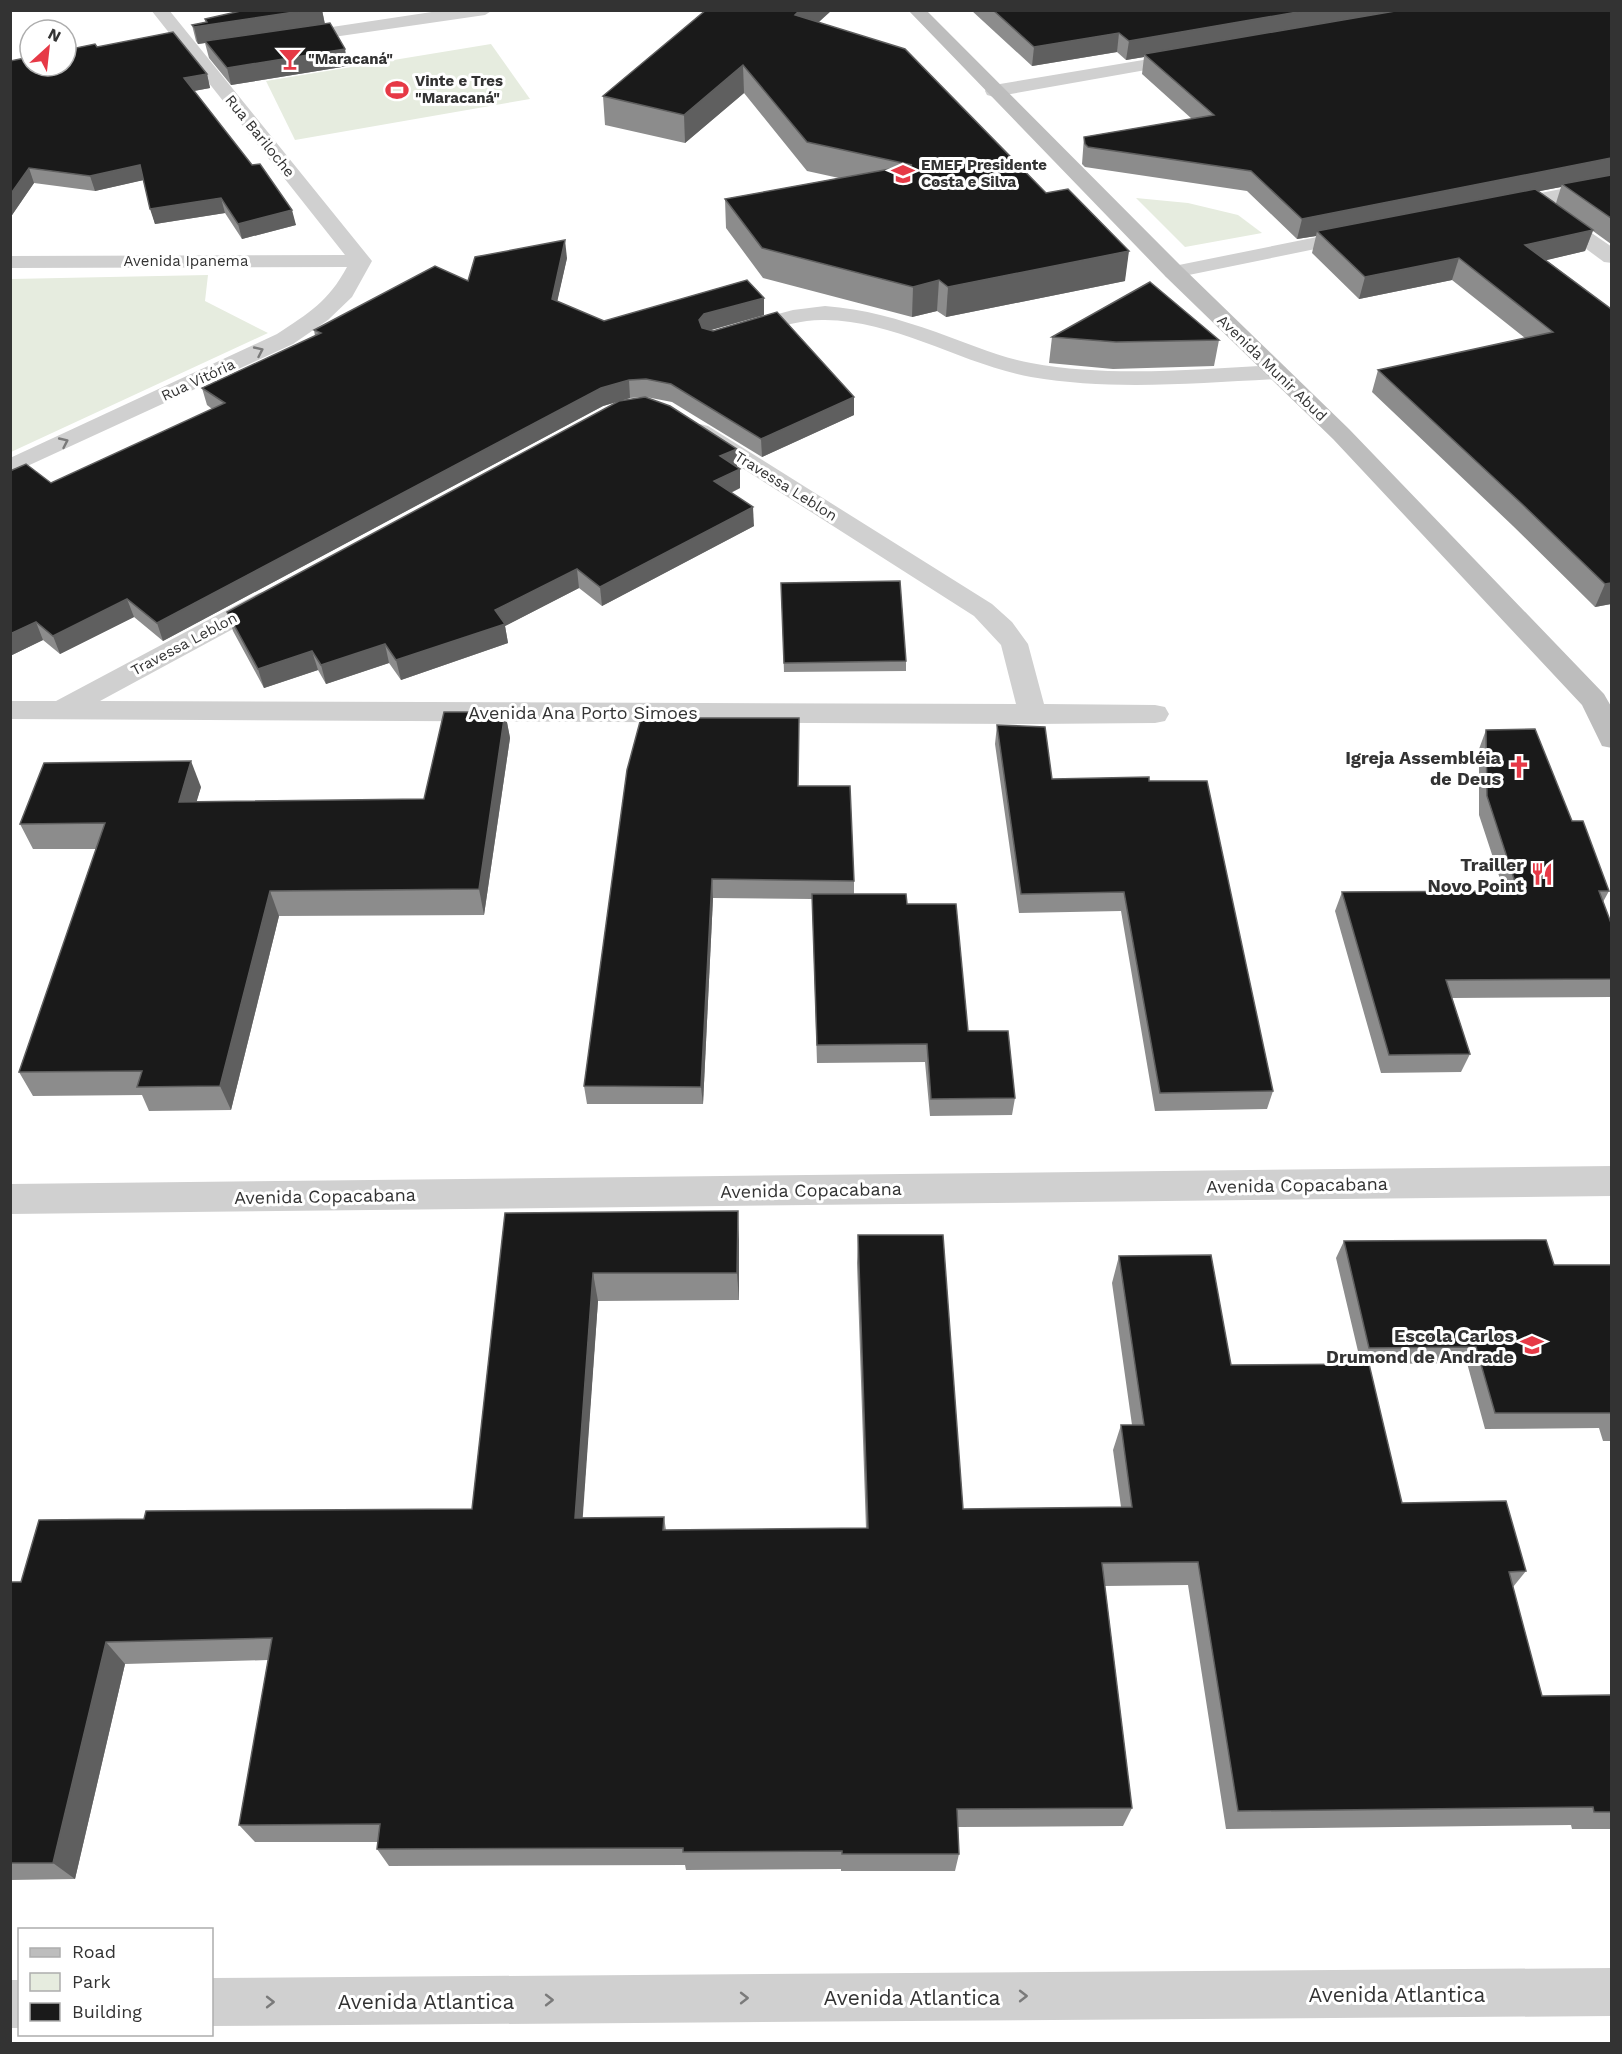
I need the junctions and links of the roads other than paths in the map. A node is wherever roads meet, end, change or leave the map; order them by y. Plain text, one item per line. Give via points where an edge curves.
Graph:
1 (159, 10) edge
2 (485, 10) edge
3 (916, 10) edge
4 (274, 40) edge
5 (215, 49) edge
6 (192, 52) junction
7 (1206, 55) edge
8 (994, 91) junction
9 (1611, 185) edge
10 (1533, 201) junction
11 (1486, 210) edge
12 (1380, 231) edge
13 (1611, 257) edge
14 (361, 261) junction
15 (10, 262) edge
16 (1174, 272) junction
17 (724, 336) edge
18 (1276, 372) junction
19 (680, 418) edge
20 (10, 467) edge
21 (286, 589) edge
22 (1603, 701) edge
23 (65, 708) junction
24 (10, 710) edge
25 (1155, 714) dead end
26 (1033, 715) junction
27 (1611, 739) edge
28 (1611, 1181) edge
29 (10, 1199) edge
30 (1611, 1992) edge
31 (213, 2002) edge

1 - 6 street, Rua Bariloche
2 - 4 street
3 - 8 street, Avenida Munir Abud
5 - 6 street
6 - 14 street, Rua Bariloche
7 - 8 street
8 - 16 street, Avenida Munir Abud
9 - 10 street
10 - 11 street
10 - 13 street
12 - 16 street
14 - 15 street, Avenida Ipanema
20 -> 14 street, Rua Vitória via 285,339 320,315 344,292
16 - 18 street, Avenida Munir Abud
17 - 18 street via 792,318 824,313 856,315 975,356 1081,377
18 - 22 street, Avenida Munir Abud
19 - 26 street, Travessa Leblon via 983,610 1014,644
21 - 23 street, Travessa Leblon
22 - 27 street, Avenida Munir Abud
23 - 24 street, Avenida Ana Porto Simoes
23 - 26 street, Avenida Ana Porto Simoes
25 - 26 street, Avenida Ana Porto Simoes
28 - 29 street, Avenida Copacabana
31 -> 30 street, Avenida Atlantica

